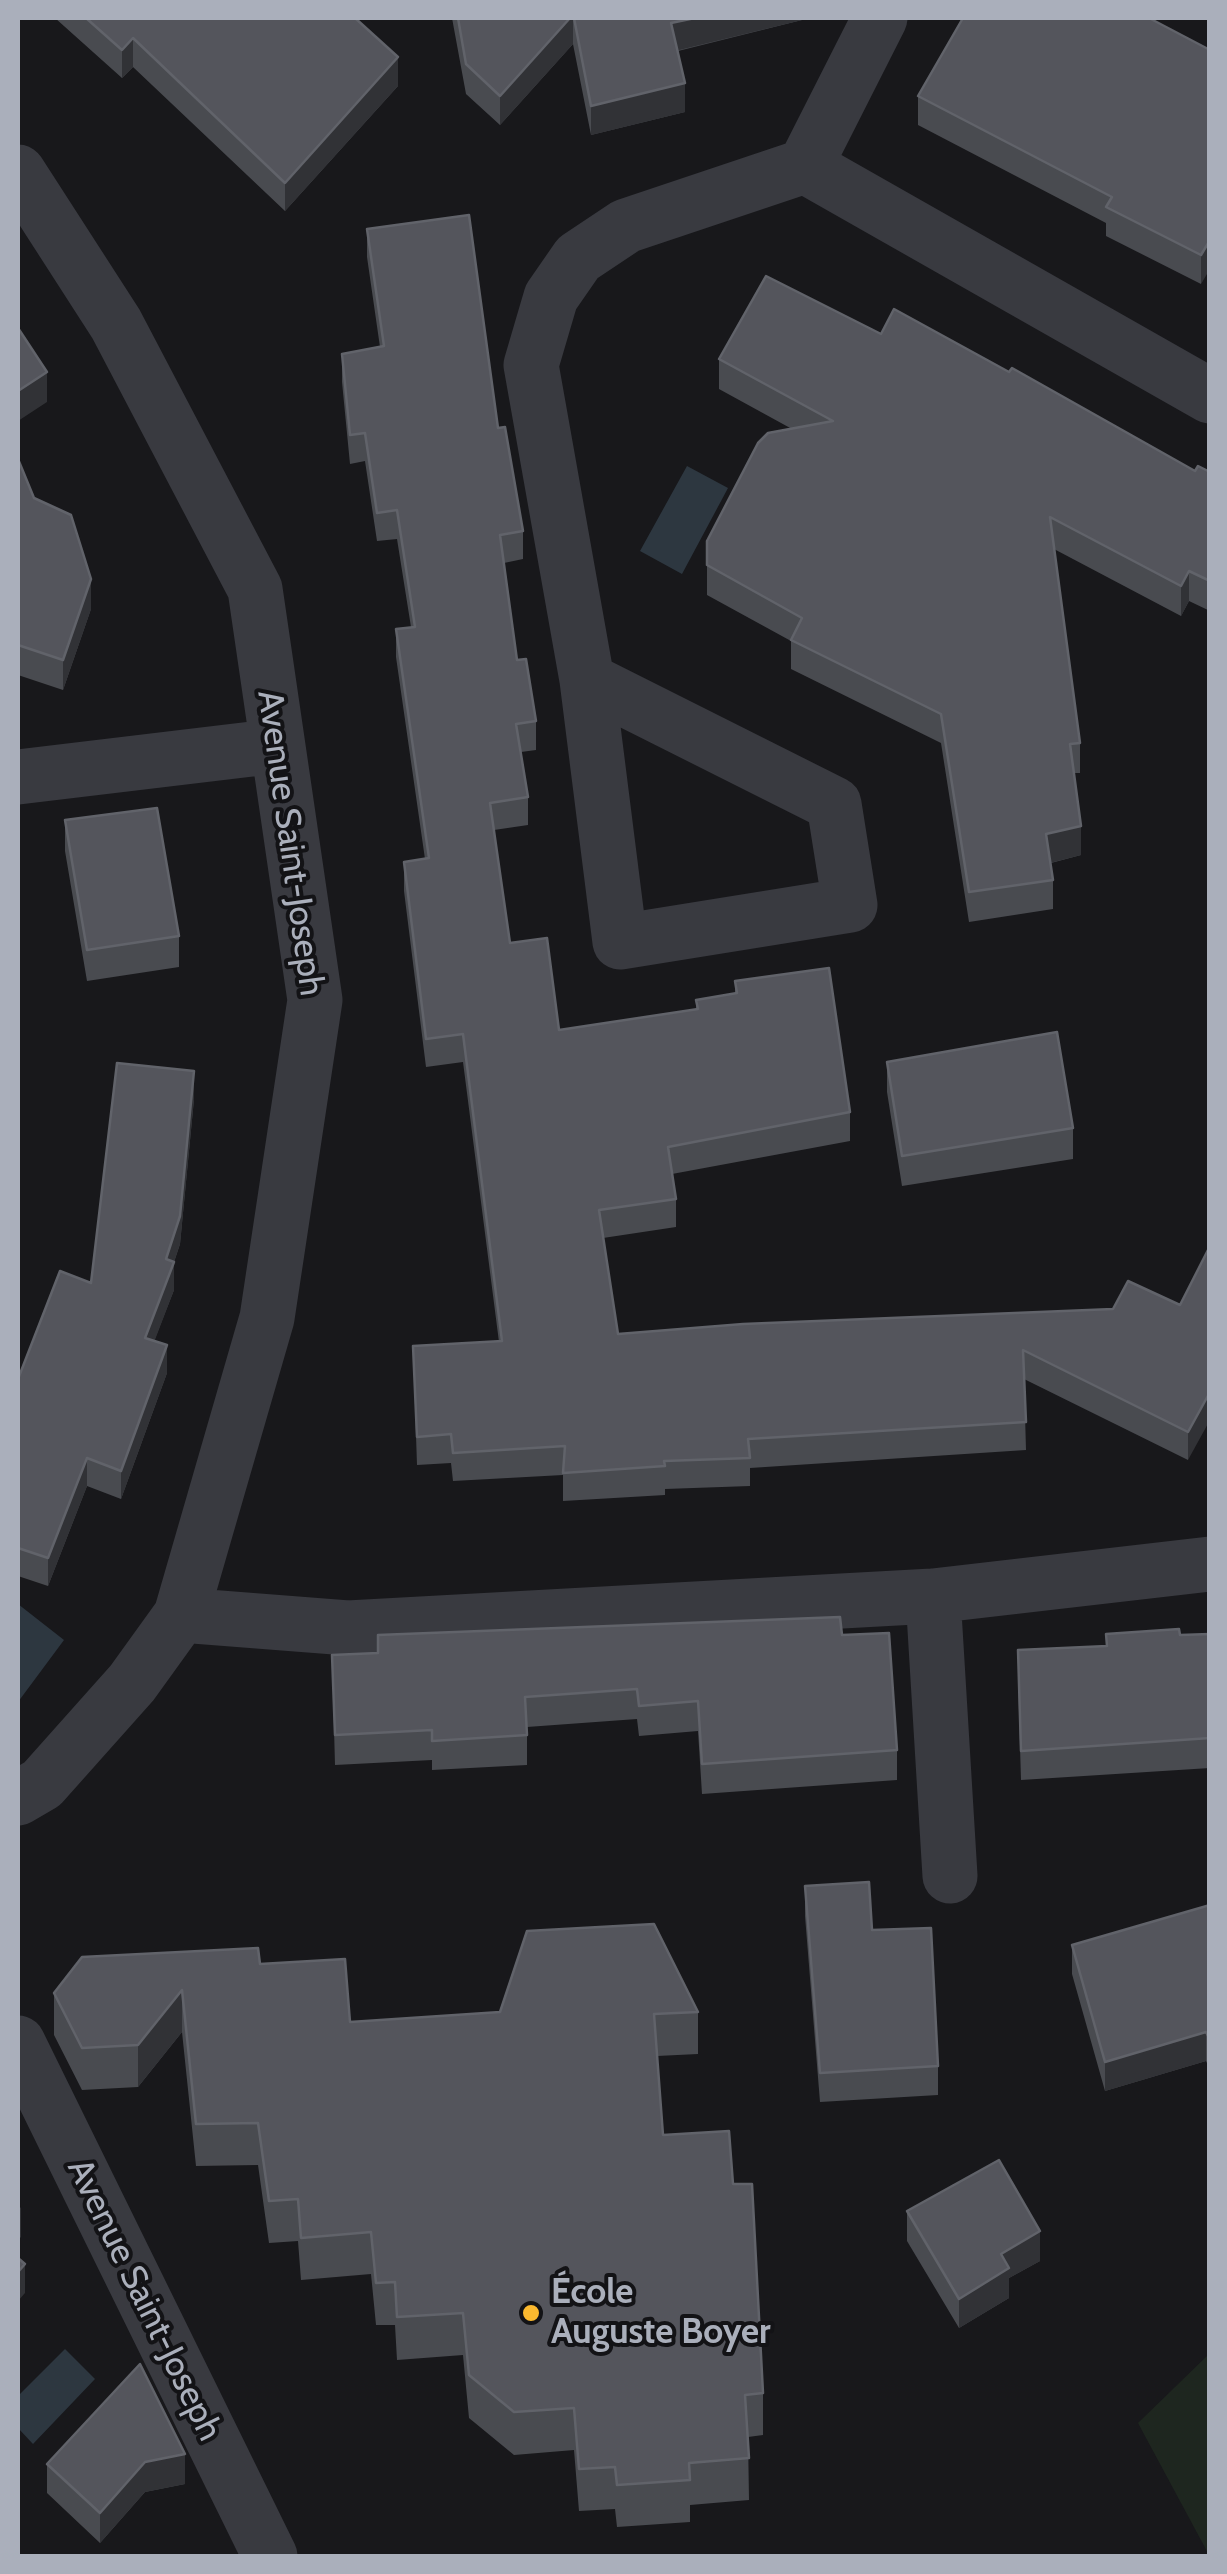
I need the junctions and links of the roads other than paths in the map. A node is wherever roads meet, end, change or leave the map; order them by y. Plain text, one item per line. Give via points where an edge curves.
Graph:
1 (880, 18) edge
2 (805, 166) junction
3 (18, 172) edge
4 (1210, 396) edge
5 (587, 680) junction
6 (276, 746) junction
7 (18, 777) edge
8 (1210, 1564) edge
9 (933, 1596) junction
10 (181, 1615) junction
11 (18, 1798) edge
12 (950, 1876) dead end
13 (18, 2043) edge
14 (270, 2556) edge

1 - 2 street
2 - 4 street
2 - 5 street via 626,226 578,258 550,296 531,365
3 - 6 street, Avenue Saint-Joseph via 116,324 255,589
5 - 5 street via 620,942 850,905 834,804
6 - 7 street
6 - 10 street, Avenue Saint-Joseph via 315,1000 267,1318
8 - 9 street
9 - 10 street via 348,1628
9 - 12 street
10 - 11 street, Avenue Saint-Joseph via 55,1770
13 - 14 street, Avenue Saint-Joseph

